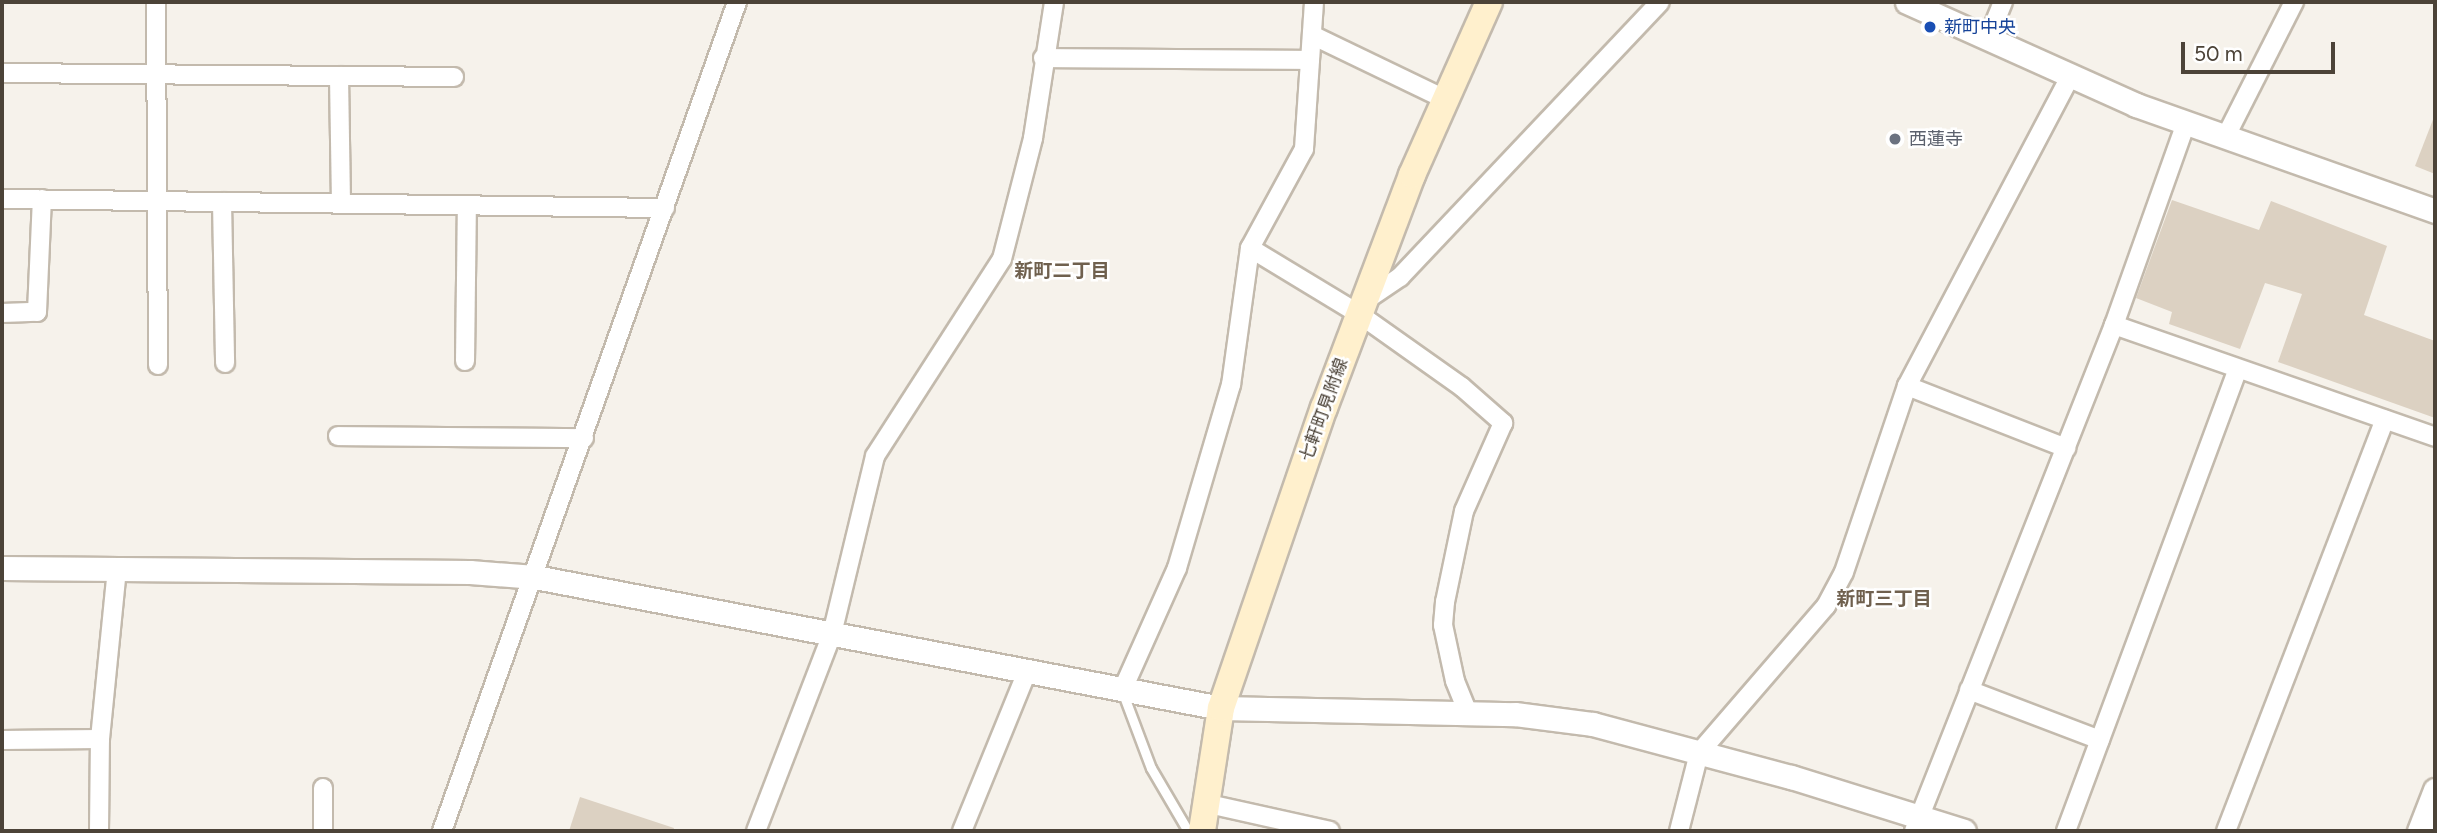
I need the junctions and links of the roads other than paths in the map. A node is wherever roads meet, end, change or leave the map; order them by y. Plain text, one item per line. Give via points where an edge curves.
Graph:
1 (156, 2) edge
2 (737, 2) edge
3 (1054, 2) edge
4 (1314, 2) edge
5 (1489, 2) edge
6 (1660, 2) edge
7 (1907, 2) edge
8 (2003, 2) edge
9 (2294, 2) edge
10 (1314, 36) junction
11 (1988, 39) junction
12 (1043, 58) junction
13 (1310, 60) junction
14 (2, 73) edge
15 (155, 75) junction
16 (339, 76) junction
17 (454, 77) dead end
18 (2070, 77) junction
19 (1445, 99) junction
20 (2186, 123) junction
21 (2225, 138) junction
22 (2, 198) edge
23 (42, 199) junction
24 (154, 201) junction
25 (222, 202) junction
26 (341, 203) junction
27 (467, 205) junction
28 (665, 208) junction
29 (2435, 211) edge
30 (1250, 248) junction
31 (1361, 308) junction
32 (2, 313) edge
33 (2114, 326) junction
34 (465, 360) dead end
35 (225, 363) dead end
36 (158, 365) dead end
37 (2238, 369) junction
38 (1907, 386) junction
39 (2385, 419) junction
40 (338, 436) dead end
41 (2435, 437) edge
42 (584, 438) junction
43 (2066, 448) junction
44 (2, 568) edge
45 (117, 569) junction
46 (536, 577) junction
47 (832, 634) junction
48 (1027, 672) junction
49 (1969, 690) junction
50 (1122, 691) junction
51 (1221, 708) junction
52 (1468, 713) junction
53 (100, 739) junction
54 (2, 740) edge
55 (2100, 740) junction
56 (1699, 753) junction
57 (323, 788) dead end
58 (2435, 790) edge
59 (1204, 803) junction
60 (1916, 824) edge
61 (99, 831) edge
62 (323, 831) edge
63 (442, 831) edge
64 (756, 831) edge
65 (962, 831) edge
66 (1188, 831) edge
67 (1202, 831) edge
68 (1329, 831) edge
69 (1679, 831) edge
70 (1964, 831) edge
71 (2066, 831) edge
72 (2226, 831) edge
73 (2419, 831) edge

1 - 15 street
2 - 28 street
3 - 12 street
4 - 10 street
5 - 19 main road, 七軒町見附線
6 - 31 street via 1400,278
7 - 11 street
8 - 11 street
9 - 21 street
10 - 13 street
10 - 19 street
11 - 18 street
12 - 13 street
12 - 47 street via 1033,138 1002,259 875,456
13 - 30 street via 1304,149
14 - 15 street
15 - 16 street
15 - 24 street
16 - 17 street
16 - 26 street
18 - 20 street
18 - 38 street
19 - 31 main road, 七軒町見附線
20 - 21 street
20 - 33 street
21 - 29 street
22 - 23 street
23 - 24 street
23 - 32 street via 37,312
24 - 25 street
24 - 36 street
25 - 26 street
25 - 35 street
26 - 27 street
27 - 28 street
27 - 34 street
28 - 42 street
30 - 31 street
30 - 50 street via 1231,385 1177,568
31 - 51 main road, 七軒町見附線
31 - 52 street via 1503,423 1464,511 1445,602 1443,625 1452,670
33 - 37 street
33 - 43 street
37 - 39 street
37 - 55 street
38 - 43 street
38 - 56 street via 1844,572 1826,606
39 - 41 street
39 - 72 street
40 - 42 street
42 - 46 street
43 - 49 street
44 - 45 street
45 - 46 street via 470,572
45 - 53 street
46 - 47 street
46 - 63 street
47 - 48 street
47 - 64 street
48 - 50 street
48 - 65 street
49 - 55 street
49 - 60 street
50 - 51 street
50 - 66 lane via 1151,768
51 - 52 street
51 - 59 main road, 七軒町見附線
52 - 56 street via 1593,724
53 - 54 street
53 - 61 street
55 - 71 street
56 - 60 street
56 - 69 street
57 - 62 street
58 - 73 street
59 - 67 main road, 七軒町見附線
59 - 68 street
60 - 70 street

